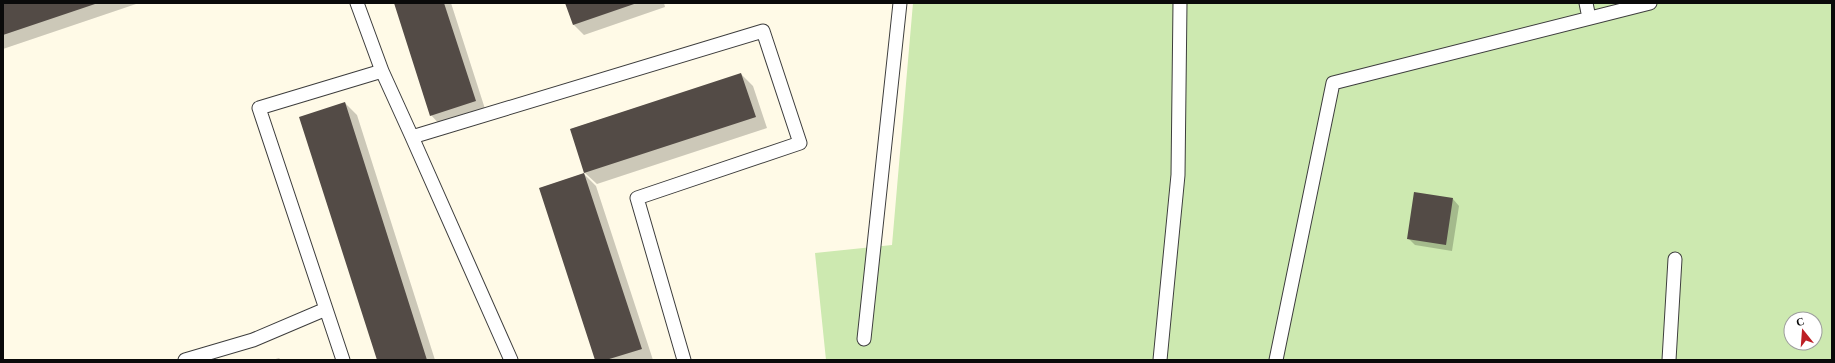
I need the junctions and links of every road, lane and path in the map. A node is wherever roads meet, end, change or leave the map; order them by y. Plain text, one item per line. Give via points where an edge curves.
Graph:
1 (358, 3) edge
2 (900, 3) edge
3 (1180, 3) edge
4 (1586, 3) edge
5 (1650, 3) edge
6 (1589, 18) junction
7 (382, 71) junction
8 (412, 138) junction
9 (1675, 259) dead end
10 (326, 309) junction
11 (864, 339) dead end
12 (185, 360) edge
13 (344, 360) edge
14 (511, 360) edge
15 (684, 360) edge
16 (1160, 360) edge
17 (1276, 360) edge
18 (1669, 360) edge

1 - 7 lane
2 - 11 lane
3 - 16 lane via 1178,175
4 - 6 lane
5 - 6 lane
6 - 17 lane via 1333,83
7 - 8 lane
7 - 10 lane via 259,108
8 - 14 lane
8 - 15 lane via 763,31 800,143 637,198
9 - 18 lane
10 - 12 lane via 253,340
10 - 13 lane

